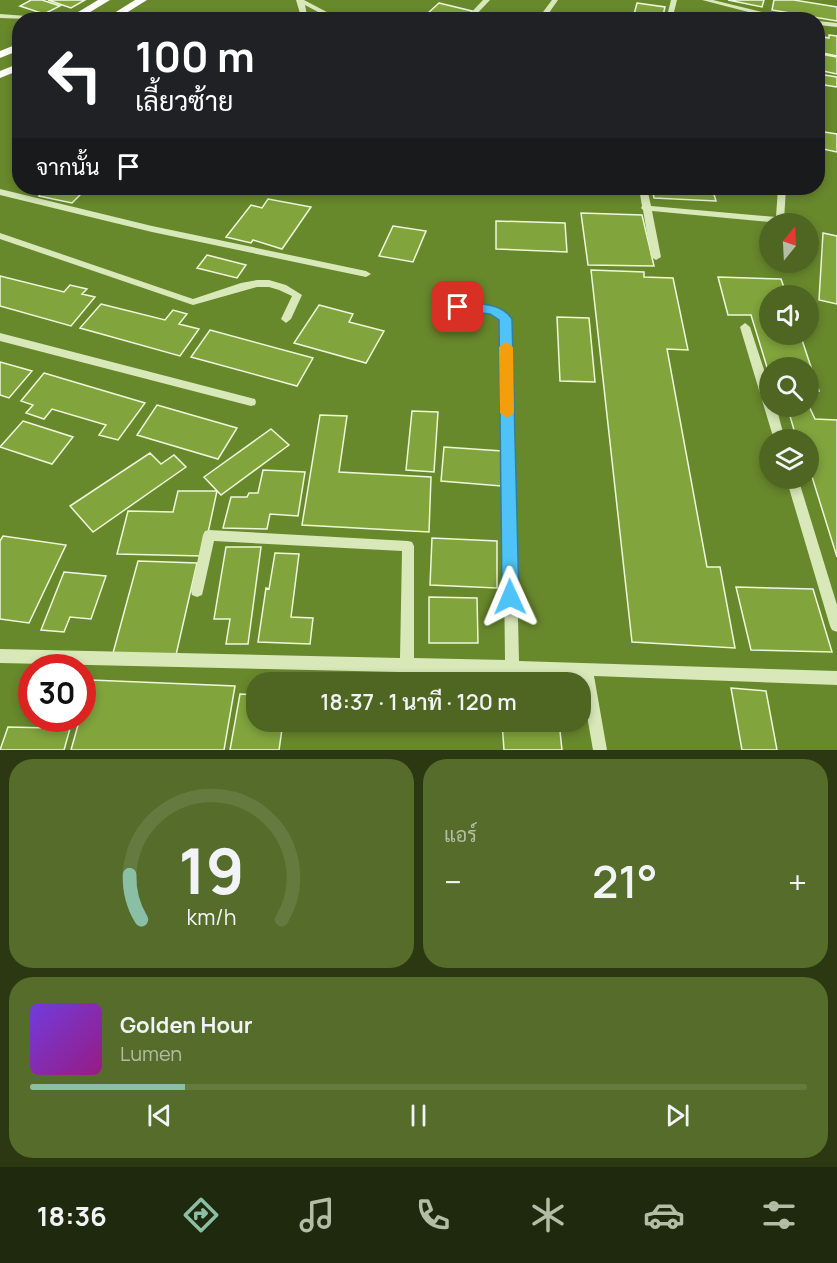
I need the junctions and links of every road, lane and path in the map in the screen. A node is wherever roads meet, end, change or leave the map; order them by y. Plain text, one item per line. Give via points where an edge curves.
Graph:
1 (105, 0) edge
2 (142, 0) edge
3 (300, 0) edge
4 (487, 0) edge
5 (705, 0) edge
6 (83, 12) edge
7 (121, 12) edge
8 (323, 12) edge
9 (475, 12) edge
10 (756, 12) edge
11 (13, 195) edge
12 (643, 195) edge
13 (782, 195) edge
14 (645, 208) junction
15 (0, 236) edge
16 (656, 257) dead end
17 (366, 274) dead end
18 (458, 307) dead end
19 (286, 319) dead end
20 (745, 327) dead end
21 (0, 337) edge
22 (759, 371) edge
23 (251, 402) dead end
24 (795, 489) edge
25 (197, 591) dead end
26 (837, 626) edge
27 (0, 656) edge
28 (407, 666) junction
29 (512, 667) junction
30 (586, 669) junction
31 (837, 678) edge
32 (600, 750) edge

1 - 6 main road
2 - 7 main road
3 - 8 street
4 - 9 street
5 - 10 street
11 - 17 street
12 - 14 street
13 - 14 street via 780,220
14 - 16 street
15 - 19 street via 193,302 213,298 236,286 267,282 283,286 297,295
18 - 29 street via 491,310 506,319
20 - 22 street
21 - 23 street
24 - 26 street
25 - 28 street via 209,535 408,546
27 - 28 street
28 - 29 street
29 - 30 street
30 - 31 street
30 - 32 street

